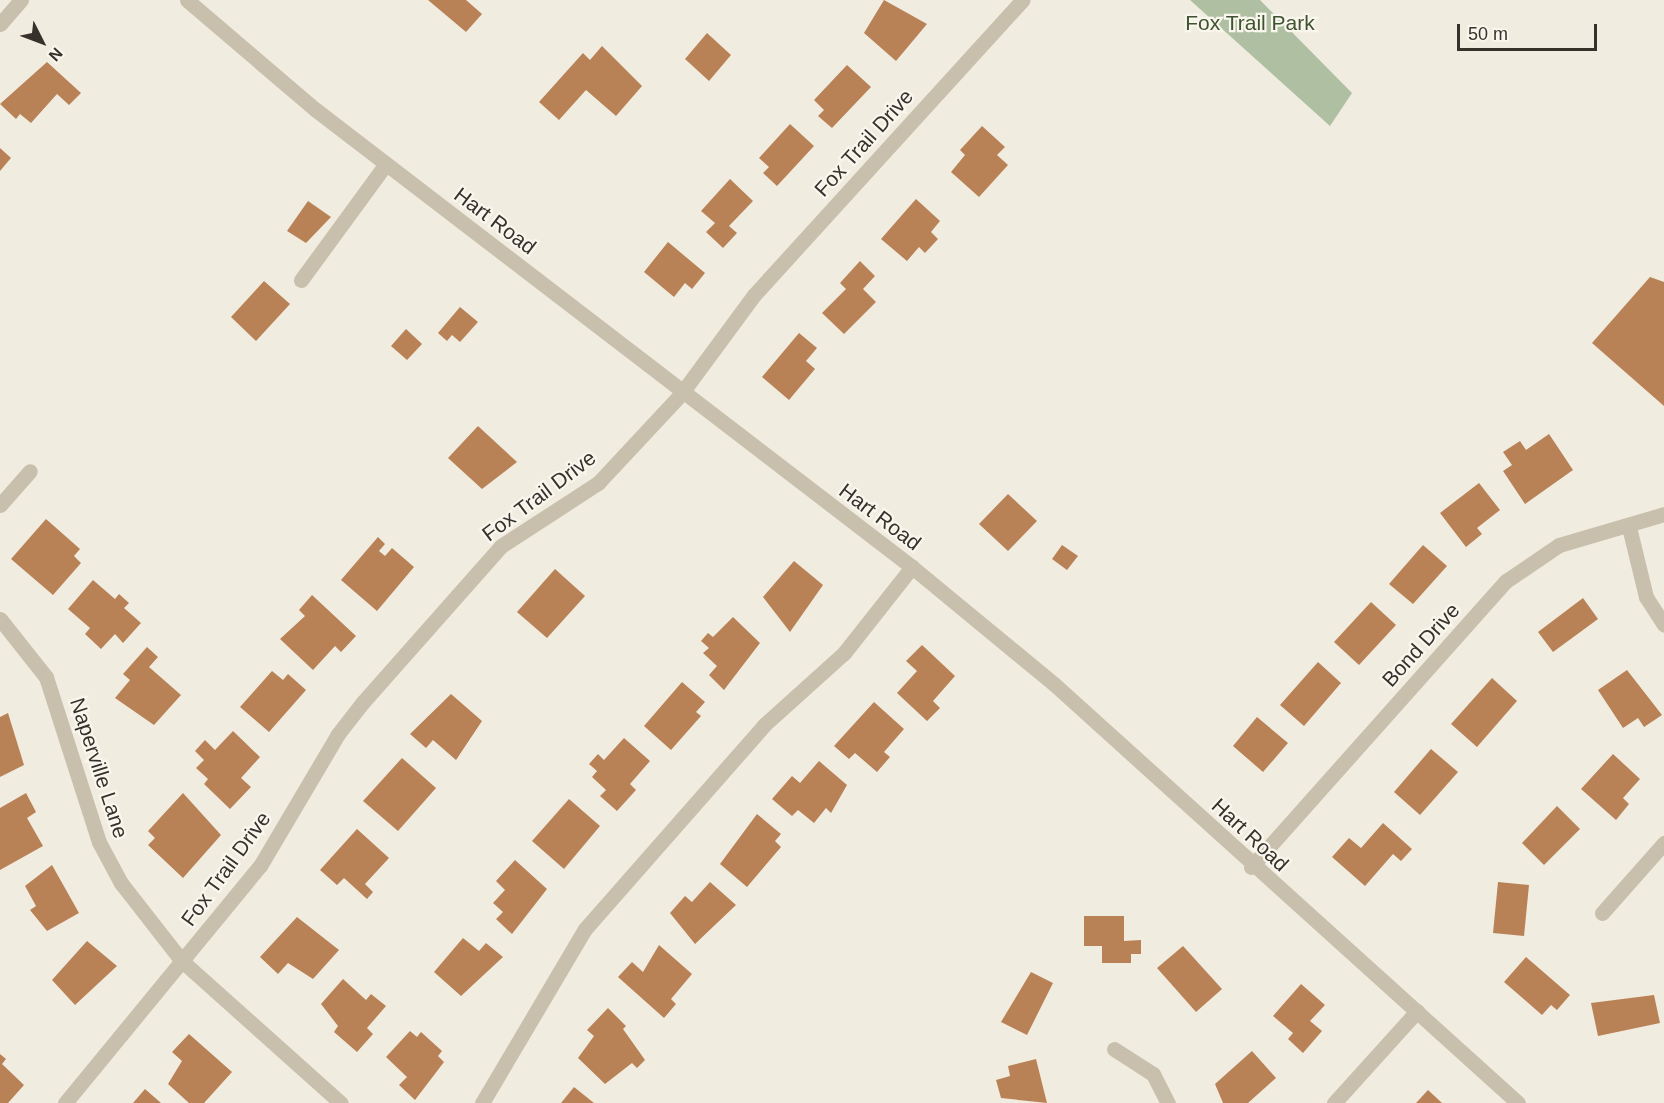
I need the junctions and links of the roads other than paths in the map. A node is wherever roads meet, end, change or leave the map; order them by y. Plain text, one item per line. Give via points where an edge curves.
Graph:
1 (21, 0) edge
2 (187, 0) edge
3 (1022, 0) edge
4 (0, 24) edge
5 (386, 164) junction
6 (301, 280) dead end
7 (681, 394) junction
8 (30, 471) dead end
9 (0, 505) edge
10 (1664, 514) edge
11 (1629, 527) junction
12 (912, 567) junction
13 (0, 619) edge
14 (1664, 626) edge
15 (1664, 843) edge
16 (1251, 867) junction
17 (1602, 913) dead end
18 (182, 961) junction
19 (1417, 1011) junction
20 (1114, 1049) dead end
21 (65, 1103) edge
22 (341, 1103) edge
23 (482, 1103) edge
24 (1168, 1103) edge
25 (1335, 1103) edge
26 (1518, 1103) edge

1 - 4 street
2 - 5 street, Hart Road
3 - 7 street, Fox Trail Drive via 753,295
5 - 6 street
5 - 7 street, Hart Road
7 - 12 street, Hart Road
7 - 18 street, Fox Trail Drive via 598,483 501,546 363,702 338,734 260,866
8 - 9 street
10 - 11 street, Bond Drive
11 - 14 street via 1646,597
11 - 16 street, Bond Drive via 1559,545 1506,581
12 - 16 street, Hart Road via 1054,684
12 - 23 street via 844,653 764,725 585,929
13 - 18 street, Naperville Lane via 33,656 56,701 105,853 121,883
15 - 17 street
16 - 19 street, Hart Road
18 - 21 street, Fox Trail Drive
18 - 22 street, Naperville Lane
19 - 25 street
19 - 26 street, Hart Road
20 - 24 street via 1153,1074

